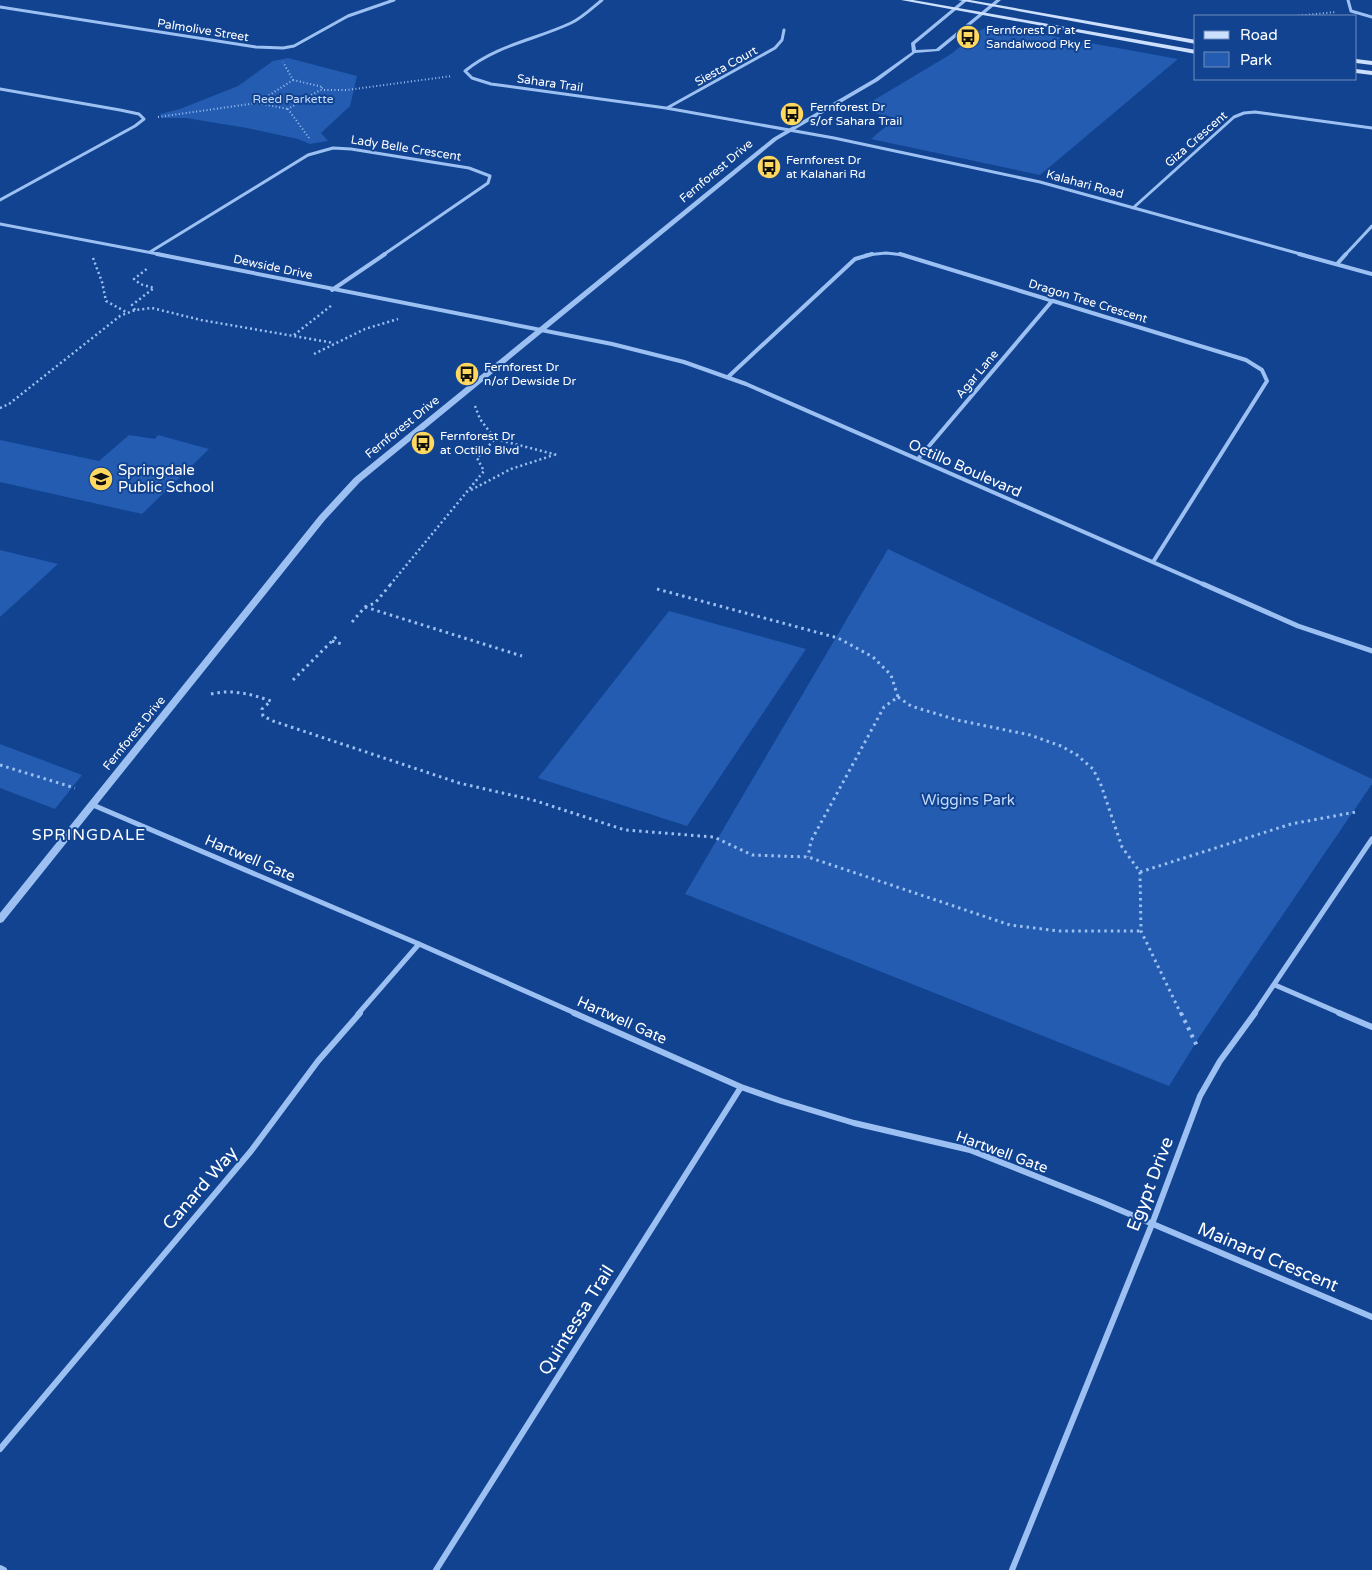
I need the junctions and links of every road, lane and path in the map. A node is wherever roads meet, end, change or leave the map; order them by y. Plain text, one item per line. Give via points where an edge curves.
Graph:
1 (394, 0) edge
2 (602, 0) edge
3 (904, 0) edge
4 (964, 0) edge
5 (1000, 0) edge
6 (1348, 0) edge
7 (992, 6) junction
8 (0, 7) edge
9 (955, 10) junction
10 (1351, 11) junction
11 (982, 14) junction
12 (1307, 15) edge
13 (1372, 17) edge
14 (784, 30) dead end
15 (1194, 42) edge
16 (276, 48) junction
17 (914, 52) junction
18 (1194, 52) edge
19 (1357, 61) edge
20 (1372, 63) edge
21 (1357, 71) edge
22 (1372, 73) edge
23 (467, 74) junction
24 (294, 80) junction
25 (0, 89) edge
26 (320, 90) junction
27 (257, 103) junction
28 (666, 108) junction
29 (288, 109) junction
30 (144, 118) junction
31 (1372, 128) edge
32 (789, 130) junction
33 (319, 152) junction
34 (0, 200) edge
35 (1133, 208) junction
36 (0, 224) edge
37 (1372, 226) edge
38 (150, 252) junction
39 (96, 256) dead end
40 (1337, 264) junction
41 (150, 266) dead end
42 (1372, 274) edge
43 (332, 290) junction
44 (351, 294) junction
45 (1052, 301) junction
46 (135, 310) junction
47 (126, 312) junction
48 (398, 319) dead end
49 (541, 330) junction
50 (294, 336) junction
51 (334, 343) junction
52 (314, 354) dead end
53 (728, 377) junction
54 (475, 404) dead end
55 (0, 408) edge
56 (495, 439) junction
57 (918, 459) junction
58 (468, 491) junction
59 (1153, 562) junction
60 (657, 589) dead end
61 (365, 607) junction
62 (352, 622) dead end
63 (338, 636) dead end
64 (332, 641) junction
65 (342, 644) dead end
66 (1372, 651) edge
67 (522, 656) dead end
68 (293, 680) dead end
69 (211, 694) dead end
70 (898, 697) junction
71 (0, 765) edge
72 (75, 788) dead end
73 (93, 805) junction
74 (1356, 812) dead end
75 (1372, 839) edge
76 (808, 857) junction
77 (1140, 872) junction
78 (0, 920) edge
79 (1141, 931) junction
80 (419, 944) junction
81 (1275, 985) junction
82 (1372, 1027) edge
83 (1197, 1046) dead end
84 (741, 1087) junction
85 (1152, 1224) junction
86 (1372, 1318) edge
87 (0, 1449) edge
88 (0, 1568) edge
89 (4, 1570) edge
90 (436, 1570) edge
91 (1012, 1570) edge

1 - 16 street, Palmolive Street via 348,16 294,46
2 - 23 street via 572,22 480,59 465,71
3 - 9 main road
4 - 7 main road
4 - 9 street, Fernforest Drive
5 - 7 street, Fernforest Drive
6 - 10 street
7 - 11 street, Fernforest Drive
7 - 15 main road
8 - 16 street, Palmolive Street
9 - 11 main road
9 - 17 street, Fernforest Drive via 913,44
10 - 12 path
10 - 13 street
11 - 17 street, Fernforest Drive via 937,50
11 - 18 main road
14 - 28 street, Siesta Court via 782,40 775,48
16 - 24 path
17 - 32 street, Fernforest Drive via 876,80
19 - 20 main road
21 - 22 main road
23 - 26 path via 347,90
23 - 28 street, Sahara Trail via 491,84
24 - 26 path via 323,87
24 - 27 path
25 - 30 street via 120,110
26 - 29 path
27 - 29 path
27 - 30 path
28 - 32 street, Sahara Trail
29 - 33 path
30 - 34 street
31 - 35 street, Giza Crescent via 1268,113 1244,113 1234,117
32 - 35 street, Kalahari Road via 1040,182
32 - 49 street, Fernforest Drive
33 - 38 street, Lady Belle Crescent via 308,155
33 - 43 street, Lady Belle Crescent via 351,148 469,168 490,176 488,183
35 - 40 street, Kalahari Road
36 - 38 street, Dewside Drive
37 - 40 street
38 - 43 street, Dewside Drive
39 - 47 path via 92,259 106,301
40 - 42 street, Kalahari Road
41 - 46 path via 134,278 139,284 154,288 132,305
43 - 44 street, Dewside Drive
44 - 49 street, Dewside Drive
44 - 50 path
45 - 53 street, Dragon Tree Crescent via 897,253 869,253 854,259
45 - 57 street, Agar Lane
45 - 59 street, Dragon Tree Crescent via 1246,360 1262,370 1267,381
46 - 47 path
46 - 50 path via 152,308
47 - 55 path
48 - 51 path via 374,324
49 - 53 street, Octillo Boulevard via 650,352
49 - 73 street, Fernforest Drive via 377,462 339,498
50 - 51 path
51 - 52 path
53 - 57 street, Octillo Boulevard
54 - 56 path via 480,418
56 - 58 path via 477,458 484,472
56 - 58 path via 558,455 524,462
57 - 59 street, Octillo Boulevard
58 - 61 path via 375,603
59 - 66 street, Octillo Boulevard via 1298,626
60 - 70 path via 838,638 873,657 891,675
61 - 62 path
61 - 67 path
63 - 64 path
64 - 65 path
64 - 68 path
69 - 76 path via 230,690 246,692 271,701 262,710 262,716 273,721 459,783 533,800 626,830 714,837 752,855
70 - 76 path via 884,707 811,841
70 - 77 path via 911,706 956,720 1030,735 1077,755 1093,769 1122,847
71 - 72 path
73 - 78 street, Fernforest Drive
73 - 80 street, Hartwell Gate
74 - 77 path via 1291,824
75 - 81 street, Egypt Drive
76 - 79 path via 1010,925 1056,932
77 - 79 path
79 - 83 path
80 - 84 street, Hartwell Gate
80 - 87 street, Canard Way via 318,1061 251,1151
81 - 82 street
81 - 85 street, Egypt Drive via 1220,1061 1200,1096
84 - 85 street, Hartwell Gate via 854,1123 970,1150
84 - 90 street, Quintessa Trail
85 - 86 street, Mainard Crescent
85 - 91 street, Egypt Drive
88 - 89 street

